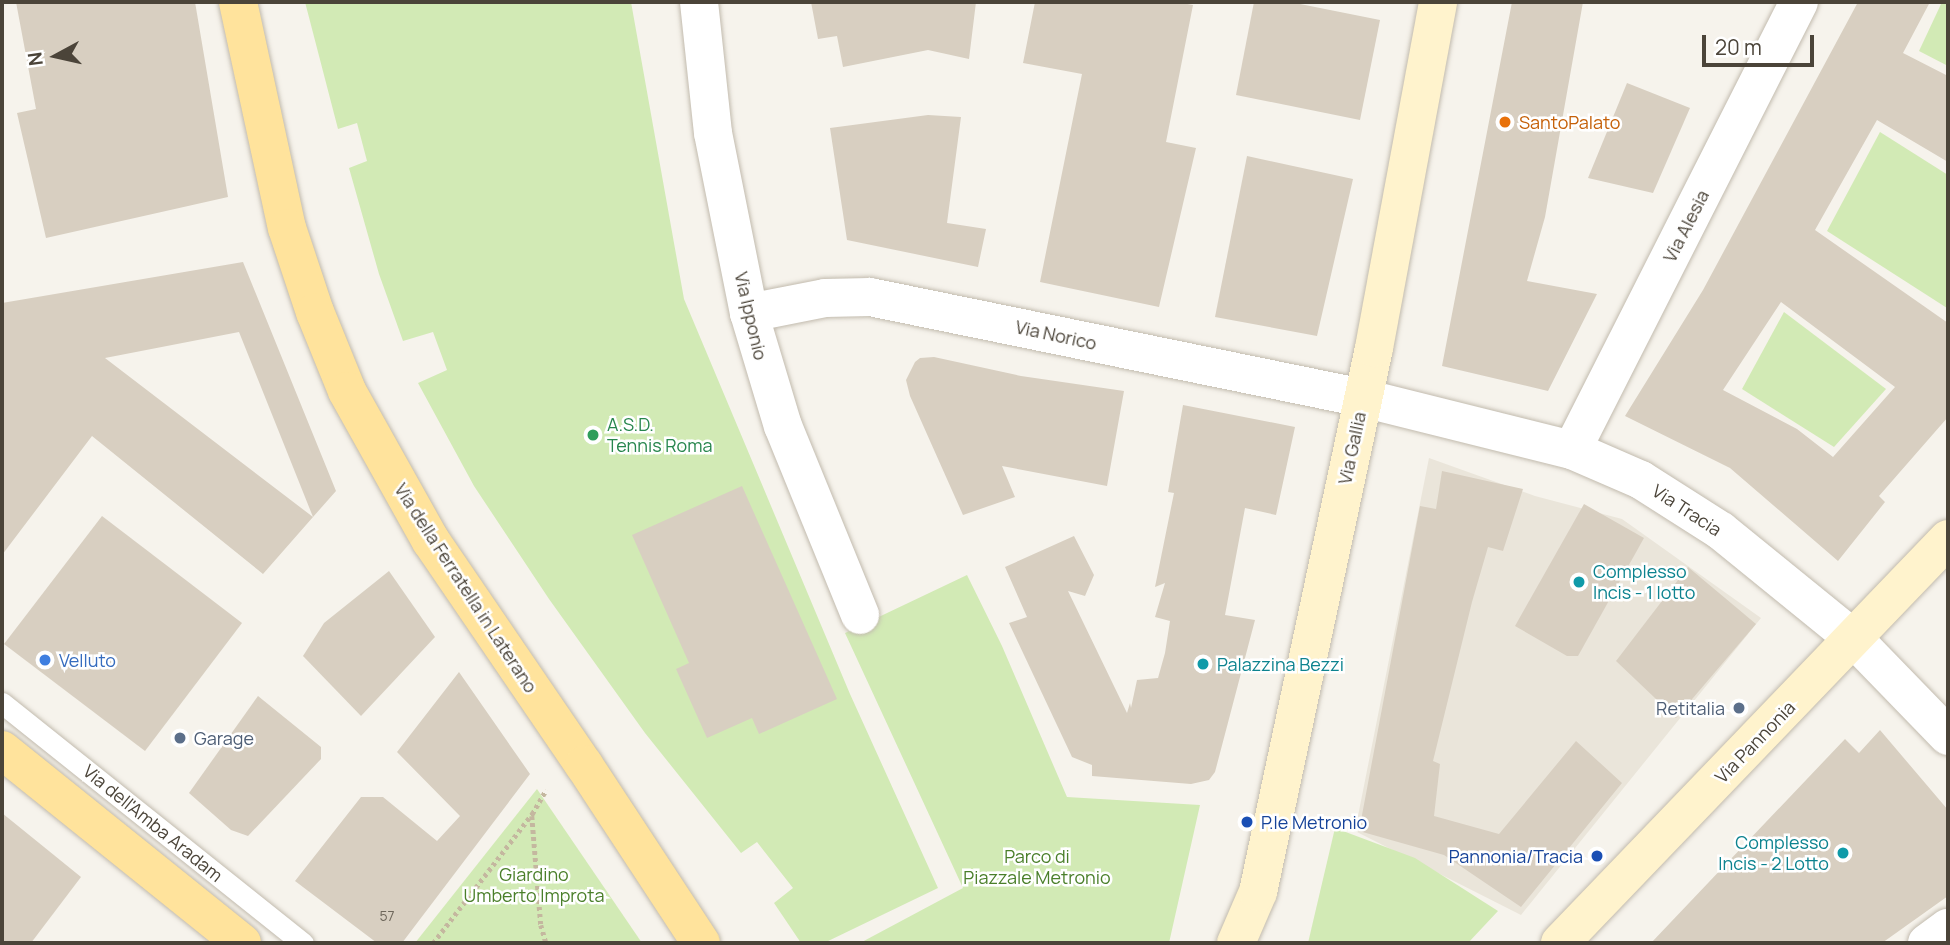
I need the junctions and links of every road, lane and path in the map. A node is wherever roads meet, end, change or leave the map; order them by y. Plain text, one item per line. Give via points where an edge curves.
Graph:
1 (238, 2) edge
2 (699, 2) edge
3 (1438, 2) edge
4 (1799, 2) edge
5 (749, 313) junction
6 (1363, 398) junction
7 (1572, 450) junction
8 (1948, 539) edge
9 (860, 615) dead end
10 (1854, 639) junction
11 (2, 703) edge
12 (1948, 736) edge
13 (2, 750) edge
14 (546, 790) dead end
15 (532, 814) junction
16 (1258, 892) junction
17 (1948, 928) edge
18 (242, 943) edge
19 (303, 943) edge
20 (433, 943) edge
21 (546, 943) edge
22 (701, 943) edge
23 (1236, 943) edge
24 (1263, 943) edge
25 (1560, 943) edge
26 (1927, 943) edge

1 - 22 main road, Via della Ferratella in Laterano via 287,229 347,391 431,541
2 - 5 street, Via Ipponio via 713,133
3 - 6 main road, Via Gallia
4 - 7 street, Via Alesia
5 - 6 street, Via Norico via 825,298 870,297
5 - 9 street, Via Ipponio via 783,426
6 - 7 street, Via Tracia
6 - 16 main road, Via Gallia
7 - 10 street, Via Tracia via 1641,480 1702,517
8 - 10 main road, Via Pannonia
10 - 12 street, Via Tracia
10 - 25 main road, Via Pannonia
11 - 19 lane, Via dell'Amba Aradam
13 - 18 main road
14 - 15 path
15 - 20 path
15 - 21 path
16 - 23 main road
16 - 24 main road
17 - 26 street

